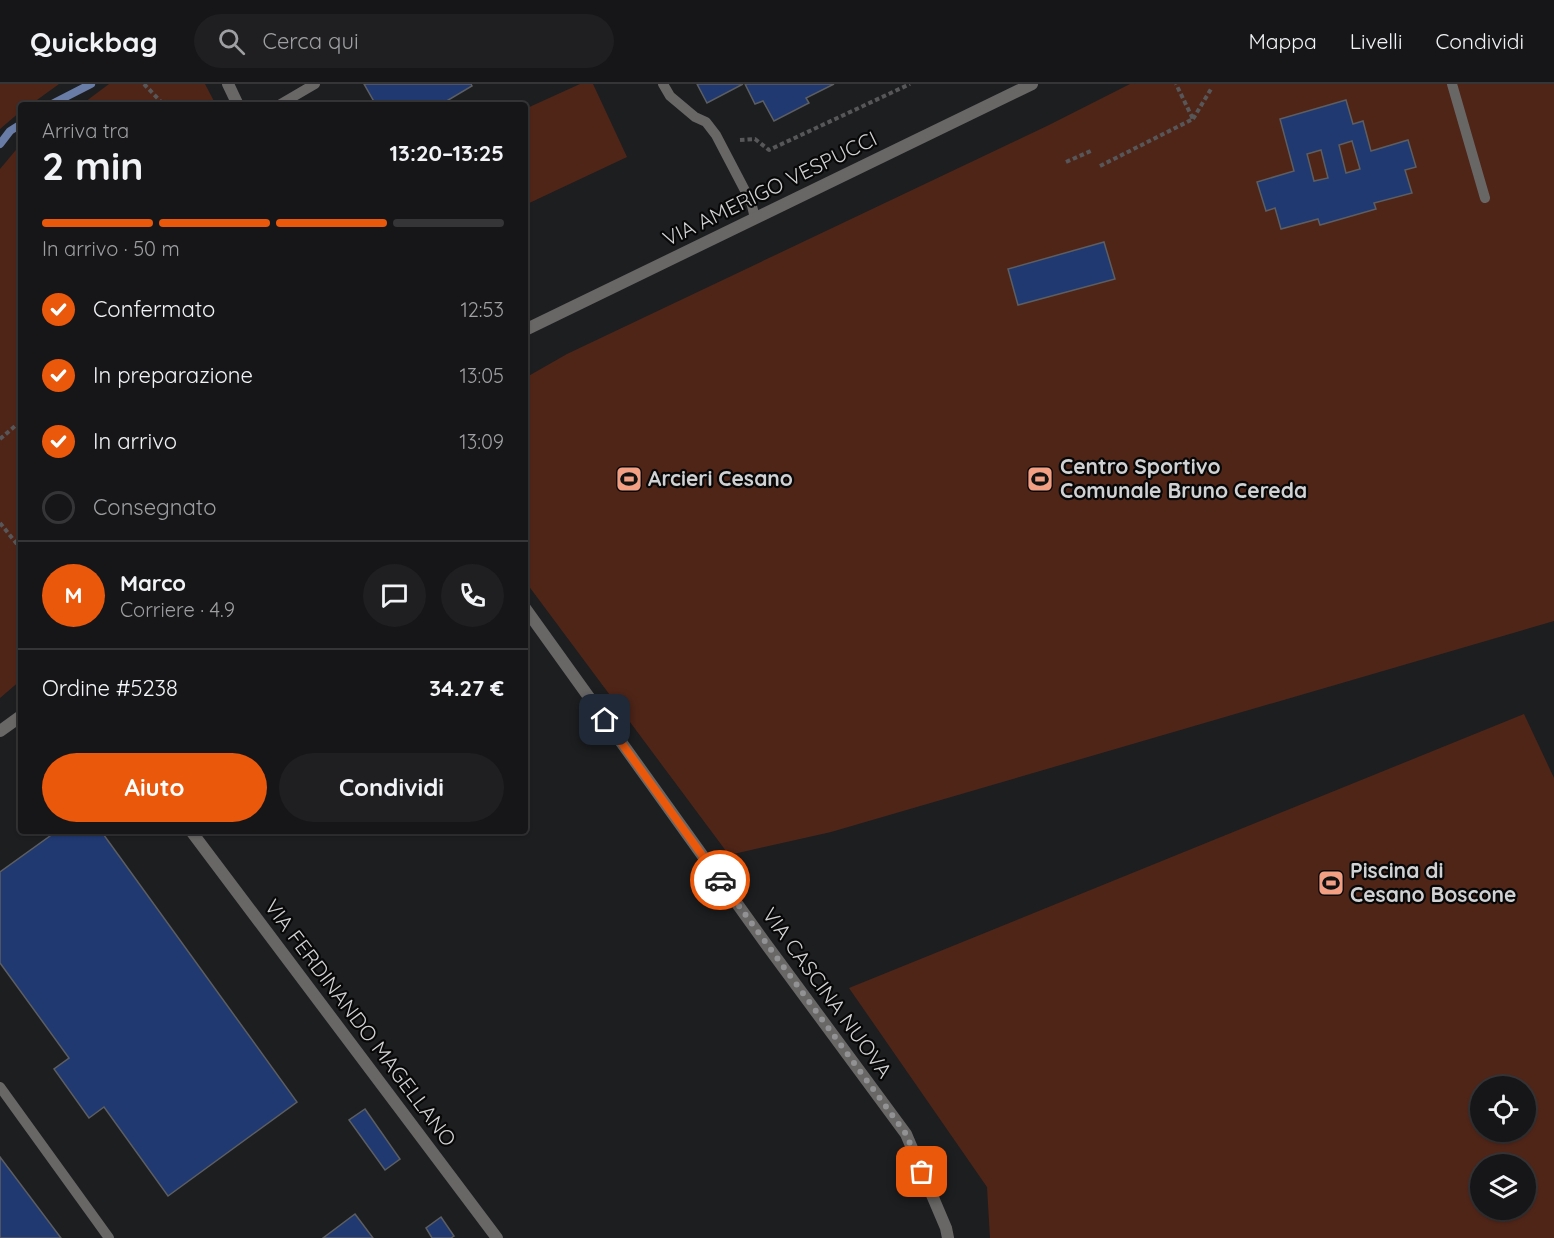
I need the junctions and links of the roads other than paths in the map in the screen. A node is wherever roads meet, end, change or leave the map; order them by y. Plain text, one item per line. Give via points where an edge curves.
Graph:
1 (228, 84) edge
2 (315, 84) edge
3 (654, 84) edge
4 (663, 84) edge
5 (1032, 84) edge
6 (1452, 84) edge
7 (670, 96) junction
8 (237, 102) edge
9 (284, 102) edge
10 (1485, 198) dead end
11 (755, 218) junction
12 (528, 329) edge
13 (528, 612) edge
14 (18, 718) edge
15 (0, 731) edge
16 (193, 834) edge
17 (0, 1088) edge
18 (109, 1238) edge
19 (497, 1238) edge
20 (948, 1238) edge

1 - 8 street
2 - 9 lane
3 - 7 lane
4 - 7 lane
5 - 11 street, VIA AMERIGO VESPUCCI
6 - 10 lane
7 - 11 lane via 706,122 716,135 751,201
11 - 12 street, VIA AMERIGO VESPUCCI
13 - 20 street, VIA CASCINA NUOVA via 906,1134
14 - 15 street
16 - 19 street, VIA FERDINANDO MAGELLANO
17 - 18 lane

